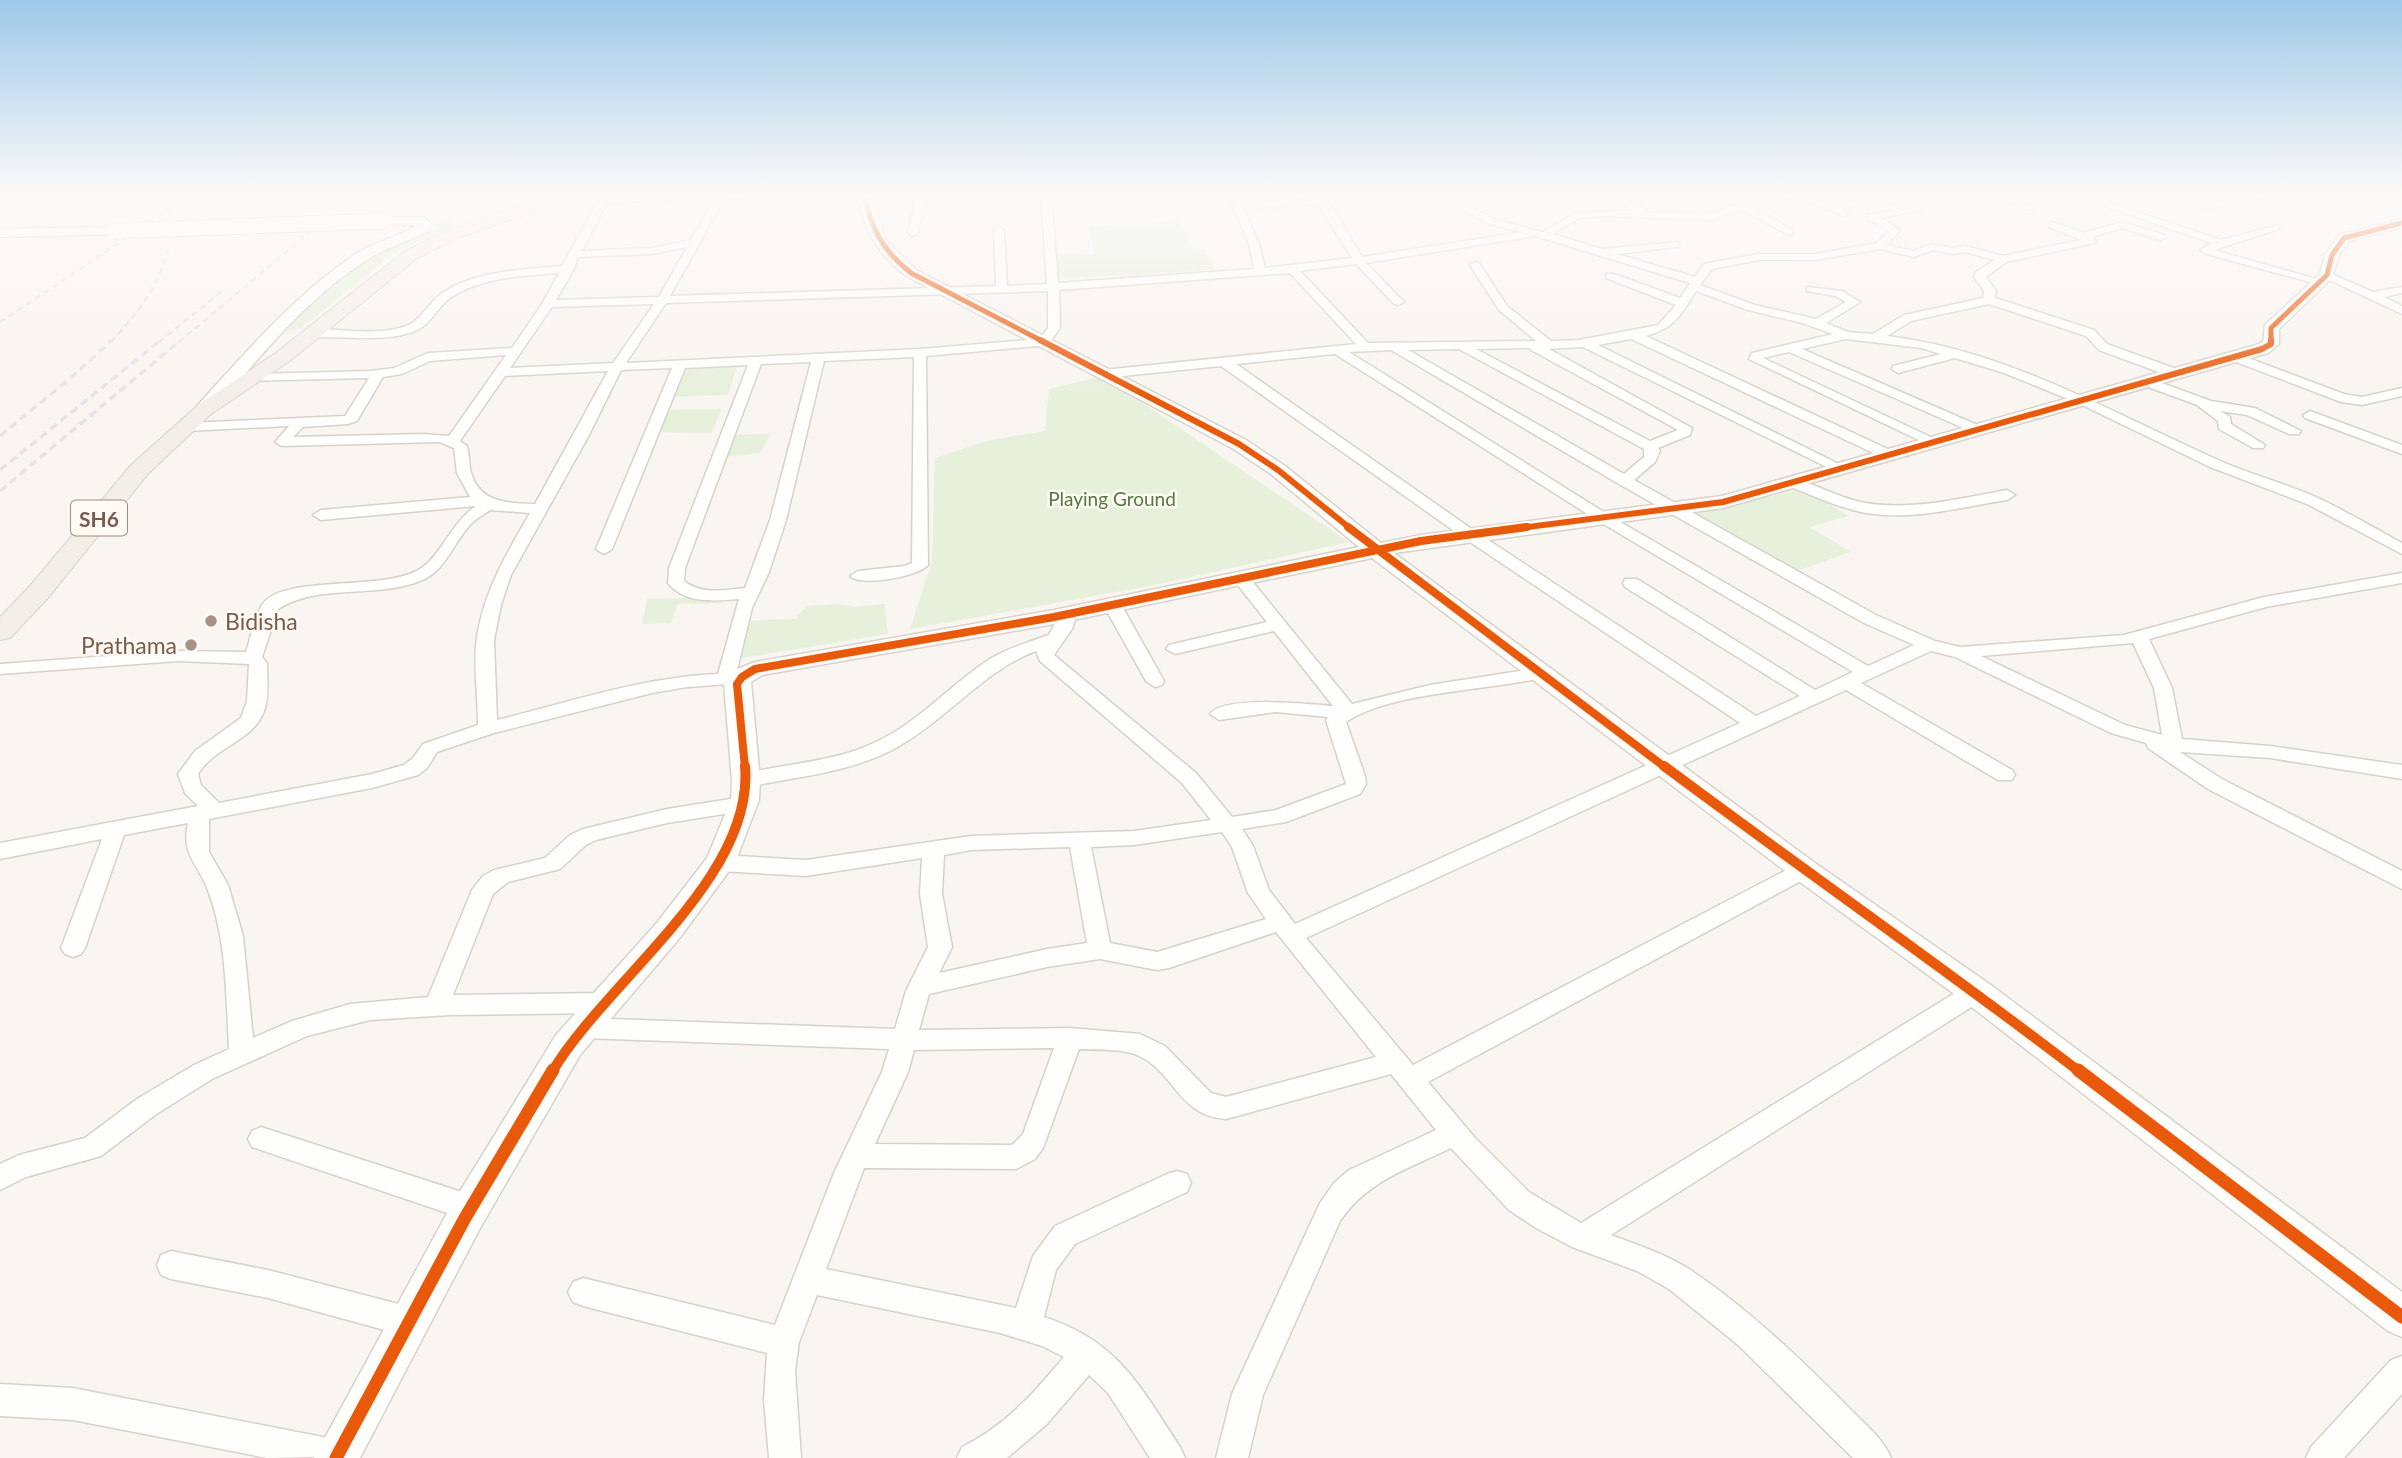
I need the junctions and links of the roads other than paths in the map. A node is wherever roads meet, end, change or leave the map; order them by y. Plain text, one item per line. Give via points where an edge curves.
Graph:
1 (356, 262) edge
2 (409, 262) edge
3 (573, 262) edge
4 (684, 262) edge
5 (896, 262) edge
6 (1001, 262) edge
7 (1051, 262) edge
8 (1258, 262) edge
9 (1367, 262) edge
10 (1628, 262) edge
11 (1729, 262) edge
12 (1999, 262) edge
13 (2255, 262) edge
14 (2330, 262) edge
15 (1360, 263) junction
16 (1475, 265) dead end
17 (569, 269) junction
18 (1293, 270) junction
19 (1260, 272) junction
20 (1610, 276) dead end
21 (2324, 279) junction
22 (1696, 284) junction
23 (1053, 287) junction
24 (1811, 289) dead end
25 (1002, 290) junction
26 (2402, 290) edge
27 (947, 292) junction
28 (1989, 292) junction
29 (2372, 296) junction
30 (663, 299) junction
31 (1398, 302) dead end
32 (1682, 303) junction
33 (548, 304) junction
34 (2402, 310) edge
35 (1818, 323) junction
36 (312, 334) junction
37 (271, 335) junction
38 (1633, 335) junction
39 (1846, 335) junction
40 (1877, 337) junction
41 (1044, 342) junction
42 (1585, 343) junction
43 (1392, 346) junction
44 (1460, 346) junction
45 (1535, 346) junction
46 (1550, 346) junction
47 (1365, 347) junction
48 (1790, 348) junction
49 (1337, 350) junction
50 (517, 351) junction
51 (920, 353) junction
52 (1956, 354) junction
53 (2235, 357) junction
54 (818, 358) junction
55 (756, 361) junction
56 (1223, 361) junction
57 (680, 364) junction
58 (617, 366) junction
59 (1898, 369) dead end
60 (503, 372) junction
61 (374, 374) junction
62 (1103, 374) junction
63 (2177, 374) junction
64 (253, 378) junction
65 (2148, 382) junction
66 (2402, 392) edge
67 (2083, 400) junction
68 (2202, 403) junction
69 (204, 410) junction
70 (2310, 415) dead end
71 (300, 421) junction
72 (186, 427) junction
73 (1978, 430) junction
74 (2294, 430) dead end
75 (453, 442) junction
76 (1934, 442) junction
77 (2258, 445) dead end
78 (1649, 446) junction
79 (2402, 450) edge
80 (1889, 455) junction
81 (1842, 469) junction
82 (1624, 481) junction
83 (1794, 483) junction
84 (2007, 495) dead end
85 (482, 503) junction
86 (540, 509) junction
87 (1674, 509) junction
88 (321, 515) dead end
89 (1605, 519) junction
90 (1471, 535) junction
91 (604, 549) dead end
92 (1375, 549) junction
93 (2402, 549) edge
94 (858, 576) dead end
95 (2402, 578) edge
96 (1241, 579) junction
97 (1631, 583) dead end
98 (750, 593) junction
99 (1114, 606) junction
100 (1278, 625) junction
101 (1063, 626) junction
102 (0, 632) edge
103 (2139, 636) junction
104 (1929, 645) junction
105 (1175, 649) dead end
106 (1961, 653) junction
107 (253, 657) junction
108 (0, 669) edge
109 (1539, 673) junction
110 (1869, 674) junction
111 (732, 679) junction
112 (1155, 681) dead end
113 (1847, 683) junction
114 (1814, 697) junction
115 (1344, 712) junction
116 (1219, 714) dead end
117 (1754, 724) junction
118 (488, 728) junction
119 (2146, 738) junction
120 (2173, 745) junction
121 (1663, 765) junction
122 (2402, 772) edge
123 (2005, 775) dead end
124 (744, 792) junction
125 (207, 812) junction
126 (1227, 825) junction
127 (116, 829) junction
128 (1079, 839) junction
129 (933, 849) junction
130 (0, 851) edge
131 (720, 863) junction
132 (1804, 870) junction
133 (2402, 881) edge
134 (1287, 928) junction
135 (73, 948) dead end
136 (1100, 950) junction
137 (920, 987) junction
138 (1976, 992) junction
139 (604, 1003) junction
140 (437, 1005) junction
141 (582, 1028) junction
142 (1070, 1038) junction
143 (903, 1039) junction
144 (242, 1053) junction
145 (1403, 1071) junction
146 (1456, 1133) junction
147 (261, 1139) dead end
148 (856, 1156) junction
149 (0, 1178) edge
150 (1177, 1183) dead end
151 (471, 1208) junction
152 (1582, 1238) junction
153 (171, 1265) dead end
154 (807, 1279) junction
155 (583, 1292) dead end
156 (2402, 1317) edge
157 (410, 1322) junction
158 (1027, 1326) junction
159 (783, 1342) junction
160 (1088, 1353) junction
161 (2402, 1371) edge
162 (0, 1400) edge
163 (337, 1457) edge
164 (785, 1458) edge
165 (973, 1458) edge
166 (1169, 1458) edge
167 (1232, 1458) edge
168 (1875, 1458) edge
169 (2322, 1458) edge

1 - 37 street, bridge
2 - 36 main road, SH6
3 - 17 street
4 - 30 street
5 - 27 street
6 - 25 street
7 - 23 street
8 - 19 street
9 - 15 street
10 - 22 street
11 - 22 street via 1703,269
12 - 28 street via 1980,277
13 - 21 street
14 - 21 street
15 - 18 street
15 - 31 street
16 - 46 street via 1503,308
17 - 33 street
17 - 36 street via 496,277 460,288 433,306 418,324 403,330
18 - 19 street
18 - 47 street
19 - 23 street
20 - 32 street
21 - 29 street
21 - 53 street via 2271,328 2270,340
22 - 32 street
22 - 35 street via 1752,308
23 - 25 street
23 - 41 street via 1054,328
24 - 35 street via 1838,293 1854,302
25 - 27 street
26 - 29 street
27 - 30 street
27 - 41 street
28 - 40 street via 1939,313 1908,318
28 - 63 street via 2095,335 2103,346
29 - 34 street
30 - 33 street
30 - 58 street
32 - 38 street via 1662,328
33 - 50 street
35 - 39 street
36 - 37 main road via 282,341
36 - 64 main road, SH6
37 - 69 street
38 - 42 street
38 - 80 street
39 - 40 street
39 - 48 street
40 - 52 street
41 - 51 street
41 - 62 street
42 - 46 street
42 - 81 street
43 - 44 street
43 - 47 street
43 - 82 street
44 - 45 street
44 - 78 street
45 - 46 street
45 - 78 street via 1685,428 1685,432
47 - 49 street
48 - 73 street
48 - 76 street via 1756,355 1755,359
49 - 56 street
49 - 89 street
50 - 60 street
50 - 61 street via 437,356
51 - 54 street
51 - 94 street via 920,565 909,571
52 - 59 street
52 - 67 street
53 - 63 street
53 - 66 street via 2341,398 2362,401
54 - 55 street
54 - 98 street via 778,520
55 - 57 street
55 - 98 street via 677,568 676,583 699,595
56 - 62 street
56 - 90 street
57 - 58 street
57 - 91 street
58 - 60 street
58 - 86 street
60 - 75 street
61 - 64 street
61 - 71 street via 377,379 352,418
62 - 92 street via 1239,444
63 - 65 street
64 - 69 main road, SH6
65 - 67 street
65 - 68 street
67 - 73 street
67 - 93 street via 2215,464 2312,501
68 - 74 street via 2244,409
68 - 77 street via 2225,420 2224,426
69 - 72 main road, SH6
70 - 79 street
71 - 72 street
71 - 75 street via 282,442 423,438
72 - 102 main road, SH6 via 139,470 39,592
73 - 76 street
75 - 85 street via 460,446 464,473
76 - 80 street
78 - 82 street via 1653,451 1650,459
80 - 81 street
81 - 83 street
82 - 87 street
83 - 84 street via 1884,510
83 - 87 street via 1723,502
85 - 86 street
85 - 88 street
85 - 107 street via 422,576 274,602
86 - 118 street via 503,575 492,605 485,640
87 - 89 street
87 - 104 street via 1870,619
89 - 90 street
89 - 110 street
90 - 92 street
90 - 117 street
92 - 96 street
92 - 109 street
95 - 103 street via 2264,602
96 - 99 street
96 - 100 street
97 - 114 street
98 - 111 street
99 - 101 street
99 - 112 street
100 - 105 street
100 - 115 street
101 - 111 street via 755,669
101 - 124 street via 992,665 884,747
101 - 126 street via 1044,652 1046,657 1189,778
103 - 106 street
103 - 120 street via 2163,688
104 - 106 street
104 - 110 street
106 - 119 street
107 - 108 street via 178,656
107 - 125 street via 258,663 255,711 247,723 194,761 188,774
109 - 115 street
109 - 121 street
110 - 113 street
111 - 118 street via 652,687
111 - 124 street via 737,684
113 - 114 street
113 - 123 street
114 - 117 street
115 - 116 street via 1276,706
115 - 126 street via 1336,720 1355,776 1353,789 1279,817
117 - 121 street
118 - 125 street via 430,748 420,763 396,775
119 - 120 street
119 - 133 street via 2215,784
120 - 122 street via 2270,752
121 - 132 street
121 - 134 street
124 - 131 street
124 - 140 street via 590,834 552,864 491,882 483,890
125 - 127 street
125 - 144 street via 195,833 196,853 222,895 233,951
126 - 128 street via 1134,838
126 - 134 street via 1242,846 1259,893
127 - 130 street
127 - 135 street
128 - 129 street
128 - 136 street
129 - 131 street via 806,868
129 - 137 street via 931,894 940,947
131 - 139 street
132 - 138 street
132 - 145 street
134 - 136 street via 1157,961
134 - 145 street
136 - 137 street
137 - 143 street
138 - 152 street
138 - 156 street
139 - 140 street
139 - 141 street
140 - 144 street via 350,1014
141 - 143 street
141 - 151 street
142 - 143 street
142 - 145 street via 1140,1044 1156,1053 1211,1107 1226,1108
142 - 148 street via 1034,1140 1016,1157
143 - 148 street via 895,1072
144 - 149 street via 172,1090 92,1148 19,1167
145 - 146 street
146 - 152 street via 1519,1201
146 - 167 street via 1359,1179 1330,1212 1248,1394
147 - 151 street
148 - 154 street
150 - 158 street via 1065,1235 1051,1248 1039,1275
151 - 157 street
152 - 168 street via 1646,1261 1710,1302
153 - 157 street via 268,1284
154 - 158 street
154 - 159 street
155 - 159 street
157 - 163 street
158 - 160 street
159 - 164 street via 778,1388
160 - 165 street via 1004,1441
160 - 166 street via 1119,1382
161 - 169 street
162 - 163 street via 73,1404

